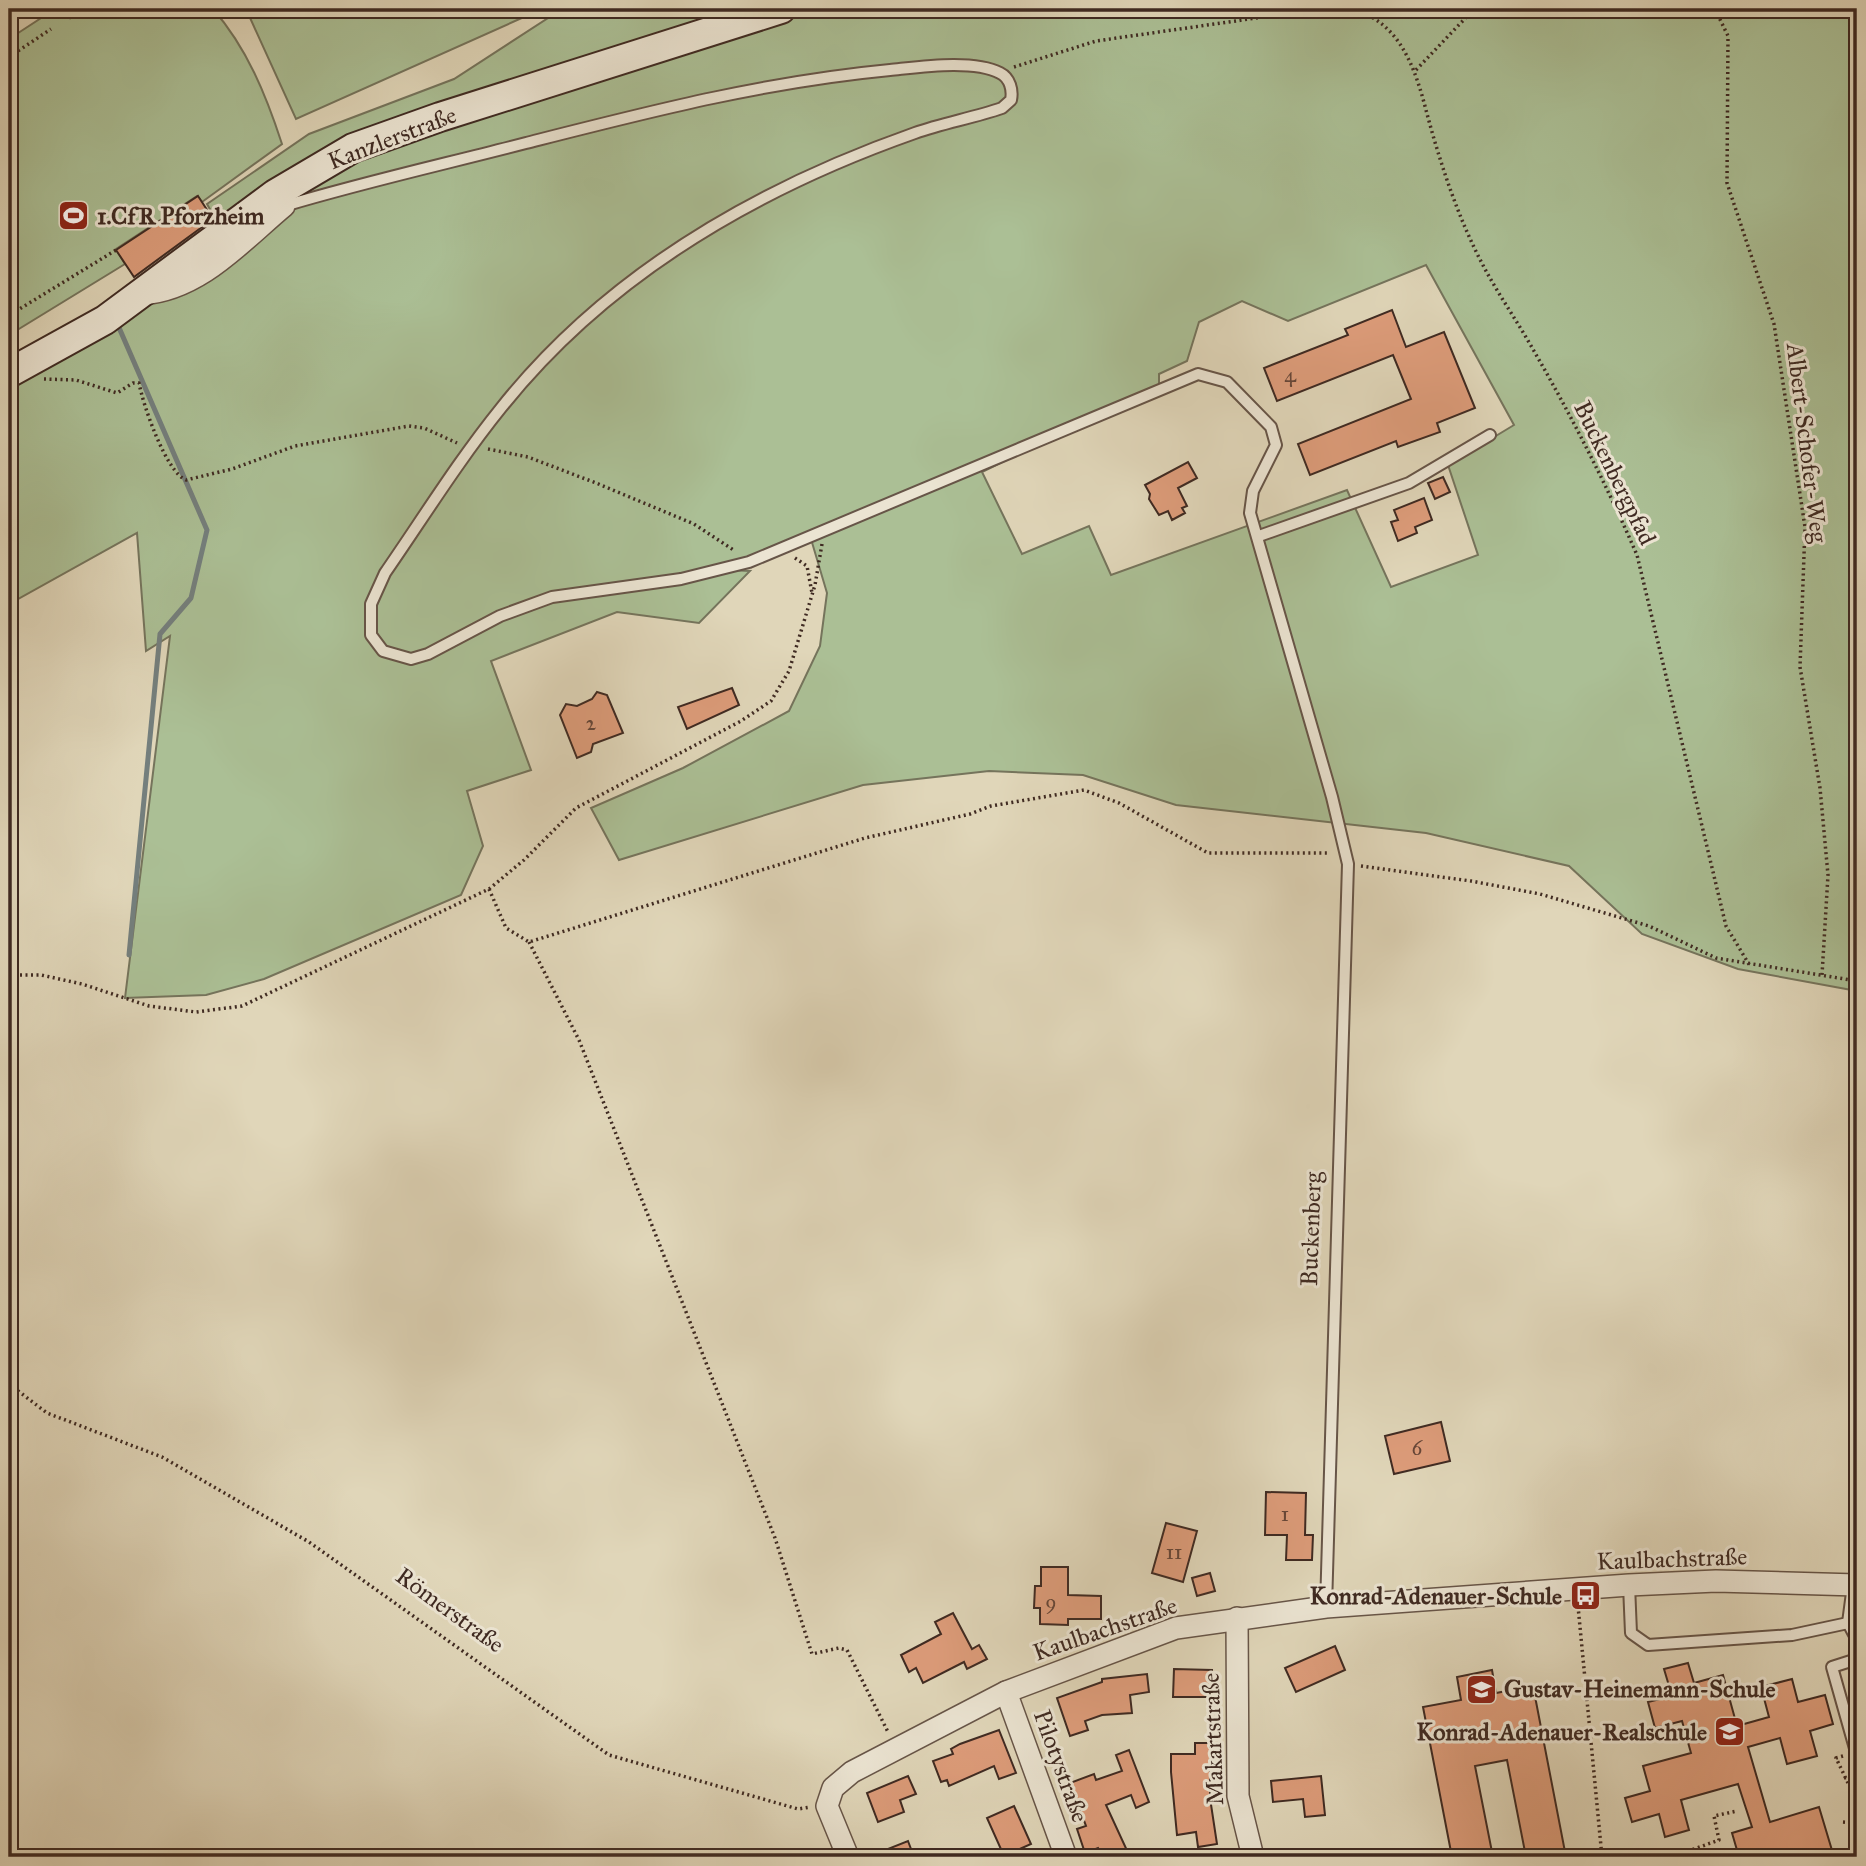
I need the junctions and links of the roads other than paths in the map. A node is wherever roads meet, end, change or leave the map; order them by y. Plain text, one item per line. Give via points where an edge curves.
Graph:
1 (781, 9) edge
2 (284, 206) joint
3 (142, 295) junction
4 (21, 377) edge
5 (1490, 435) dead end
6 (1259, 536) junction
7 (1629, 1585) junction
8 (1855, 1585) edge
9 (1326, 1607) junction
10 (1237, 1618) junction
11 (1848, 1623) junction
12 (1857, 1640) edge
13 (1857, 1659) edge
14 (1006, 1692) junction
15 (1856, 1752) edge
16 (848, 1857) edge
17 (1066, 1857) edge
18 (1253, 1857) edge

1 - 3 main road, Kanzlerstraße via 353,148 284,188
2 - 3 street via 194,279 164,293
2 - 6 lane, Buckenberg via 771,84 939,66 999,71 1009,81 1012,93 1002,108 916,132 723,219 601,302 502,407 375,592 369,616 371,635 390,655 420,657 500,616 552,597 681,579 751,560 1198,374 1227,382 1271,427 1276,445 1253,491 1250,513
3 - 4 main road, Kanzlerstraße
5 - 6 lane via 1409,482
6 - 9 lane, Buckenberg via 1348,859
7 - 8 street, Kaulbachstraße via 1716,1581
7 - 9 street, Kaulbachstraße
7 - 11 lane via 1631,1633 1648,1645 1792,1635
8 - 11 lane
9 - 10 street, Kaulbachstraße
10 - 14 street, Kaulbachstraße via 1177,1628
10 - 18 street, Makartstraße via 1238,1796
11 - 12 lane
13 - 15 lane via 1832,1667
14 - 16 street, Kaulbachstraße via 852,1772 834,1788 827,1805
14 - 17 street, Pilotystraße

